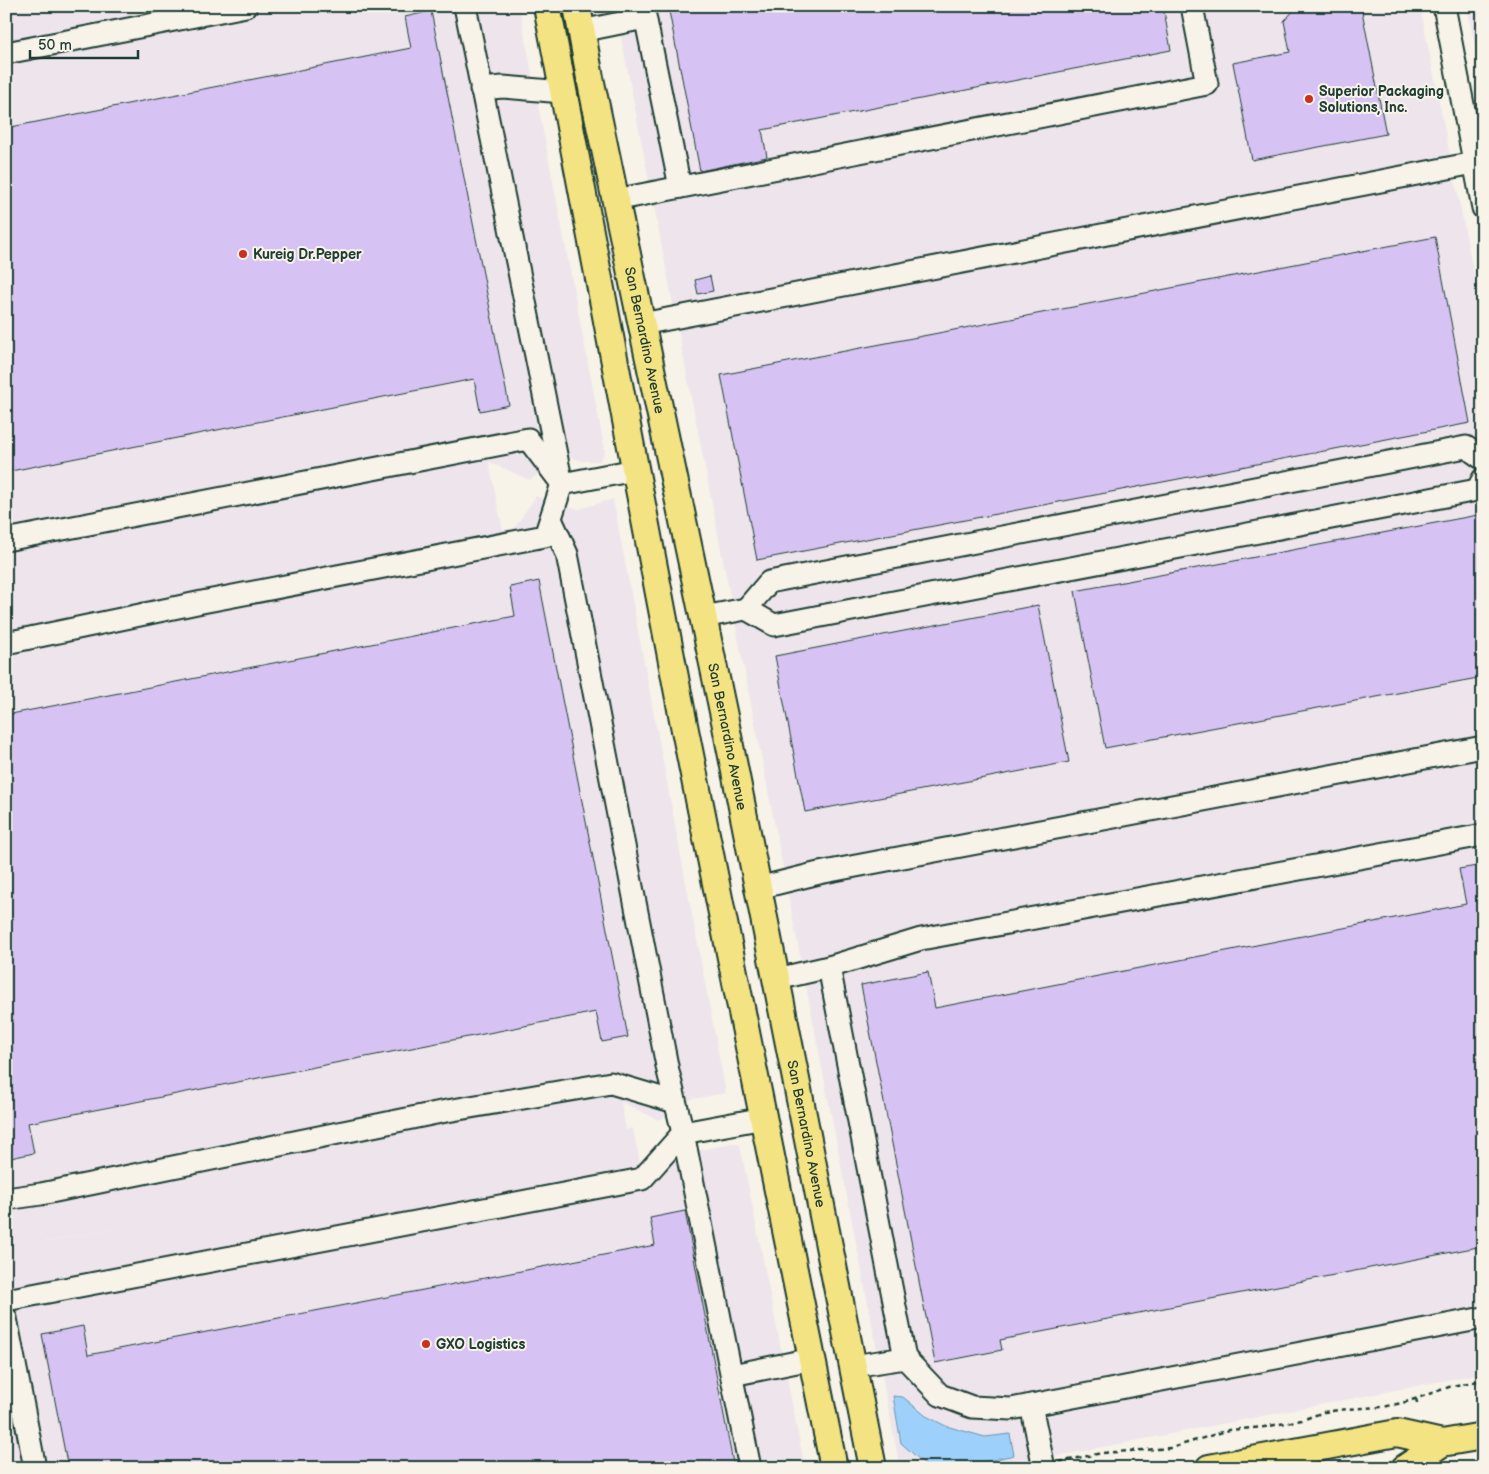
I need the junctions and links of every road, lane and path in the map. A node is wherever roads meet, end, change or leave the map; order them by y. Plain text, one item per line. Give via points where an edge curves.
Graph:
1 (246, 6) edge
2 (465, 6) edge
3 (546, 6) edge
4 (1192, 6) edge
5 (1444, 6) edge
6 (644, 12) edge
7 (579, 19) edge
8 (6, 53) edge
9 (481, 89) junction
10 (563, 92) junction
11 (1474, 163) junction
12 (680, 187) junction
13 (615, 200) junction
14 (1483, 208) edge
15 (642, 324) junction
16 (1483, 459) edge
17 (635, 470) junction
18 (1483, 479) edge
19 (562, 484) junction
20 (551, 519) junction
21 (6, 540) edge
22 (746, 609) junction
23 (703, 617) junction
24 (6, 643) edge
25 (1483, 747) edge
26 (1483, 835) edge
27 (758, 888) junction
28 (829, 967) junction
29 (777, 979) junction
30 (674, 1102) junction
31 (764, 1118) junction
32 (683, 1133) junction
33 (6, 1199) edge
34 (6, 1300) edge
35 (6, 1318) edge
36 (1483, 1318) edge
37 (905, 1358) junction
38 (812, 1360) junction
39 (853, 1366) junction
40 (732, 1375) junction
41 (1483, 1380) edge
42 (1416, 1399) junction
43 (1031, 1404) junction
44 (1418, 1406) dead end
45 (1483, 1436) edge
46 (1442, 1443) junction
47 (1043, 1466) edge
48 (35, 1468) edge
49 (750, 1468) edge
50 (834, 1468) edge
51 (873, 1468) edge
52 (1209, 1468) edge
53 (1405, 1468) edge

1 - 8 street
2 - 9 street
3 - 10 main road
4 - 12 street via 1207,84
5 - 11 street
6 - 7 street
6 - 12 street
7 - 13 main road, San Bernardino Avenue
9 - 10 street via 503,87
9 - 19 street
10 - 17 main road
11 - 14 street
11 - 15 street
12 - 13 street
13 - 15 main road, San Bernardino Avenue
15 - 23 main road, San Bernardino Avenue
16 - 22 street via 1466,447 769,582
17 - 19 street
17 - 31 main road
18 - 22 street via 1477,490 774,625
19 - 20 street
19 - 21 street via 528,439
20 - 24 street via 546,536
20 - 30 street via 567,554
22 - 23 street
23 - 27 main road, San Bernardino Avenue
25 - 27 street via 819,873
26 - 28 street via 921,939
27 - 29 main road, San Bernardino Avenue
28 - 29 street
28 - 37 street
29 - 39 main road, San Bernardino Avenue
30 - 32 street
30 - 33 street via 610,1083 441,1112
31 - 32 street
31 - 38 main road
32 - 34 street via 642,1179
32 - 40 street
35 - 48 street
36 - 43 street
37 - 39 street
37 - 43 street via 940,1395 972,1407 1011,1408
38 - 40 street
38 - 50 main road
39 - 51 main road, San Bernardino Avenue
40 - 49 street
41 - 42 path via 1452,1386
42 - 44 path
42 - 47 path via 1383,1407 1324,1412 1264,1427 1229,1430 1171,1448 1102,1453
43 - 47 street
45 - 46 main road
46 - 52 main road via 1397,1433
46 - 53 main road

